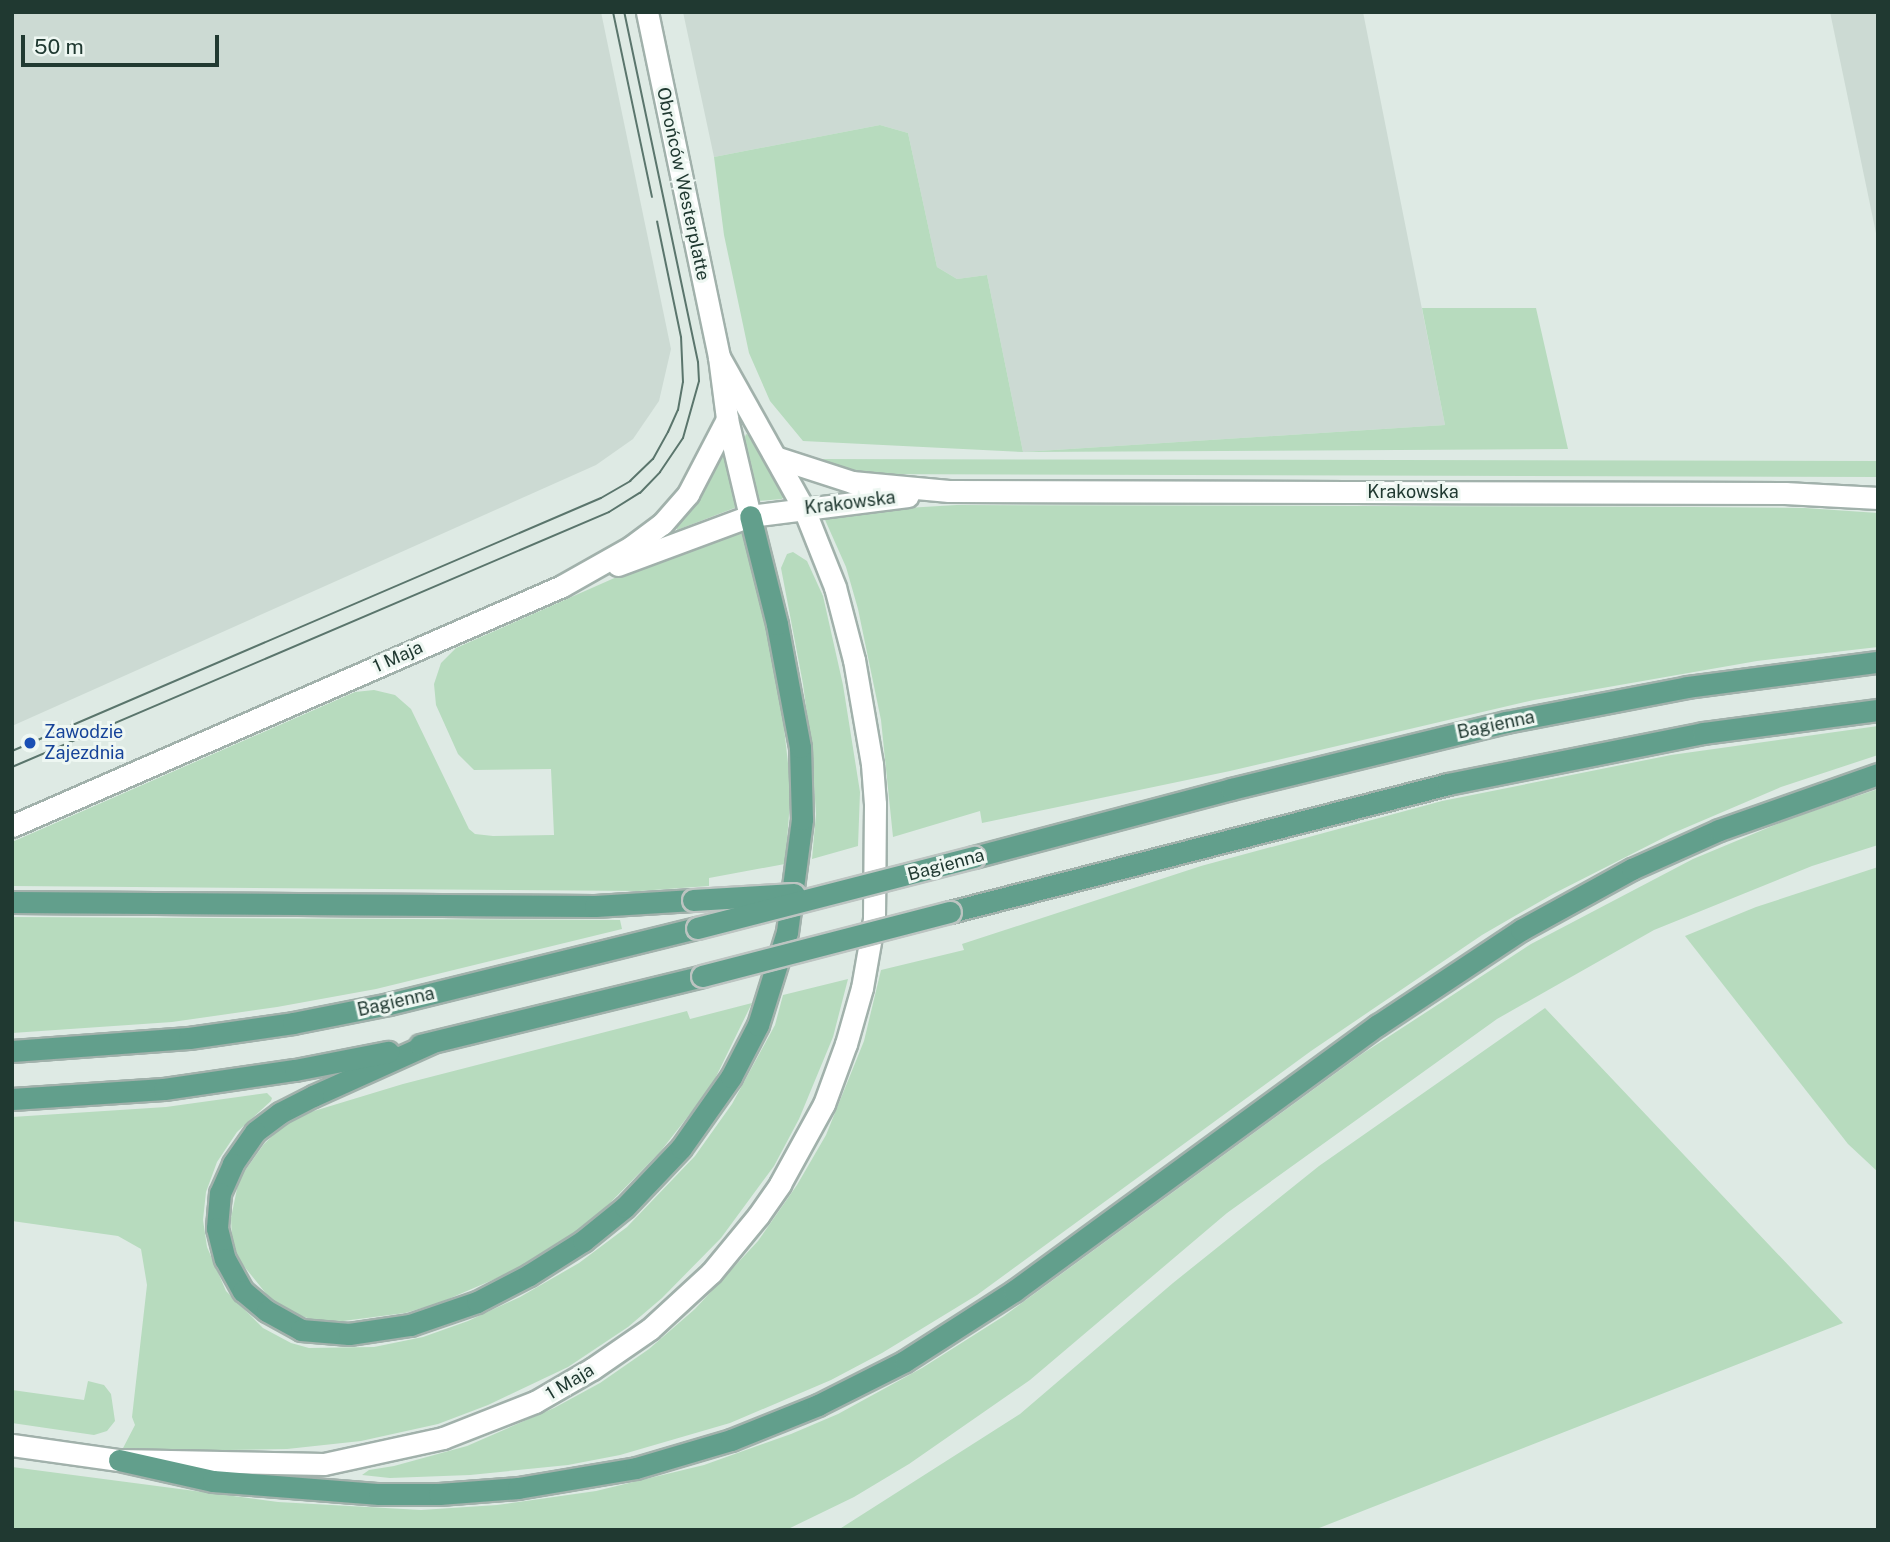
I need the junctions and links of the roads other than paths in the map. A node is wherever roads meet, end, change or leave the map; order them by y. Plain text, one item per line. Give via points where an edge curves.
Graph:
1 (647, 12) edge
2 (719, 356) junction
3 (727, 419) junction
4 (778, 458) junction
5 (949, 491) junction
6 (1878, 498) edge
7 (804, 509) junction
8 (750, 516) junction
9 (562, 586) junction
10 (1878, 662) edge
11 (1878, 710) edge
12 (1878, 774) edge
13 (12, 826) edge
14 (848, 891) junction
15 (12, 902) edge
16 (874, 919) joint
17 (431, 1043) junction
18 (12, 1051) edge
19 (12, 1099) edge
20 (12, 1445) edge
21 (119, 1460) junction

1 - 2 street, Obrońców Westerplatte
2 - 3 street, Obrońców Westerplatte
2 - 4 street, Obrońców Westerplatte
3 - 8 street, Obrońców Westerplatte
3 - 9 street, 1 Maja via 688,494 662,524
4 - 5 street, Krakowska via 852,482
4 - 7 street, Obrońców Westerplatte
5 - 6 street, Krakowska via 1784,493
5 - 7 street, Krakowska
7 - 8 street, Krakowska
7 - 16 street, Obrońców Westerplatte via 835,587 854,660 872,764
8 - 9 street, Krakowska
8 - 17 main road via 777,624 800,747 802,819 787,932 758,1025 731,1077 690,1137 625,1207 529,1275 477,1302 410,1325 349,1334 301,1330 243,1291 225,1259 218,1228 220,1193 233,1164 255,1132 280,1114
9 - 13 street, 1 Maja
10 - 14 main road, Bagienna, bridge via 1687,687 1506,722 1231,789
11 - 17 main road, bridge via 1703,733 1448,784
12 - 21 main road via 1707,836 1632,869 1521,930 1378,1025 1014,1290 905,1360 818,1405 731,1440 636,1468 518,1488 439,1494 213,1481
14 - 15 main road, bridge via 595,906
14 - 18 main road, Bagienna, bridge via 389,1004 293,1023 153,1042
16 - 21 street, 1 Maja via 846,1044 824,1104 795,1160 758,1216 711,1273 622,1350 535,1402 416,1446 324,1464
17 - 19 main road via 295,1070 164,1089
20 - 21 street, 1 Maja

